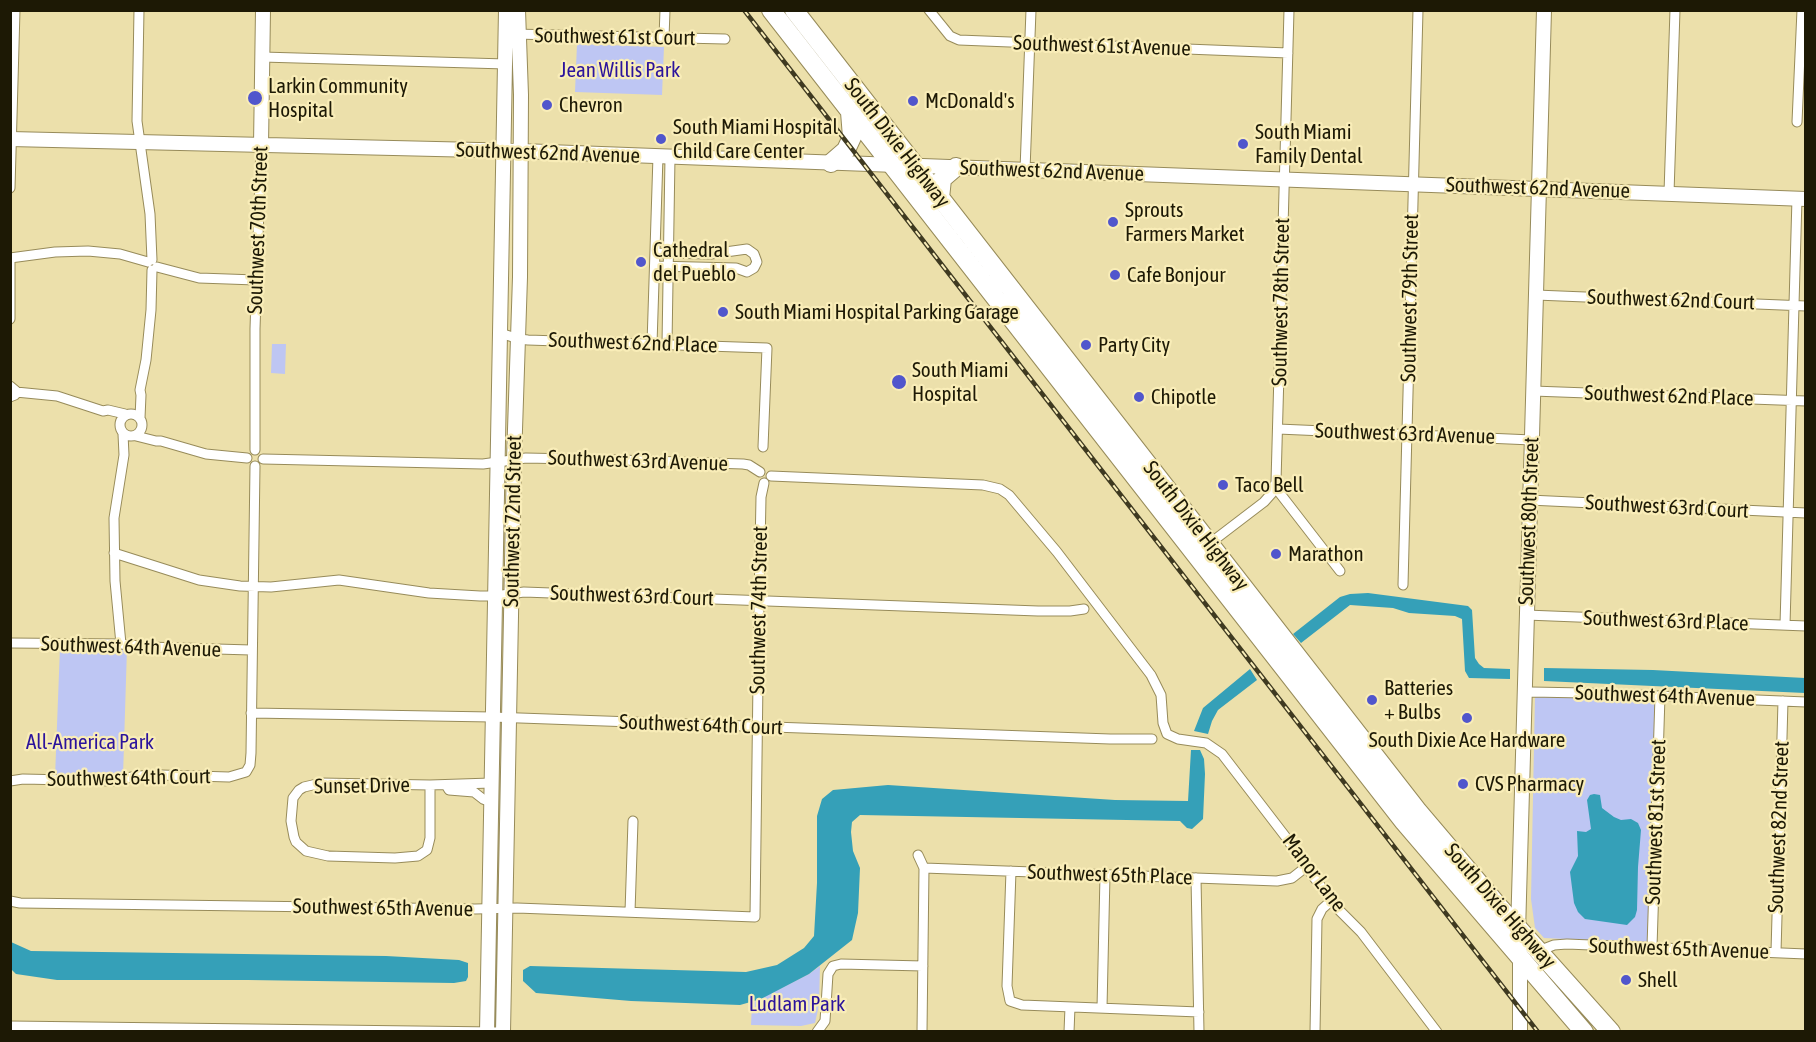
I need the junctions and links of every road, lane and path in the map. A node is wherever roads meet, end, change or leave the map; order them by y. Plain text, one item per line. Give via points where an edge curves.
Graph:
1 (15, 10) edge
2 (139, 10) edge
3 (263, 10) edge
4 (506, 10) edge
5 (518, 10) edge
6 (665, 10) edge
7 (794, 10) edge
8 (929, 10) edge
9 (1031, 10) edge
10 (1289, 10) edge
11 (1418, 10) edge
12 (1544, 10) edge
13 (1675, 10) edge
14 (1802, 10) edge
15 (777, 15) edge
16 (512, 34) junction
17 (664, 38) junction
18 (724, 39) dead end
19 (1029, 44) junction
20 (1288, 53) junction
21 (262, 57) junction
22 (506, 64) junction
23 (850, 112) junction
24 (1797, 122) dead end
25 (11, 139) edge
26 (139, 141) junction
27 (261, 145) junction
28 (503, 151) junction
29 (521, 151) junction
30 (664, 156) junction
31 (831, 163) junction
32 (891, 166) junction
33 (915, 166) junction
34 (956, 167) junction
35 (1025, 170) junction
36 (1283, 179) junction
37 (1413, 184) junction
38 (10, 188) edge
39 (1539, 189) junction
40 (1669, 193) junction
41 (940, 198) junction
42 (1802, 198) edge
43 (739, 251) junction
44 (655, 252) junction
45 (668, 253) junction
46 (10, 260) edge
47 (152, 265) junction
48 (655, 266) junction
49 (668, 266) junction
50 (736, 268) junction
51 (256, 280) junction
52 (1536, 295) junction
53 (1794, 305) junction
54 (1806, 306) edge
55 (10, 319) edge
56 (500, 333) junction
57 (519, 339) junction
58 (652, 344) junction
59 (668, 344) junction
60 (140, 390) junction
61 (1533, 391) junction
62 (12, 392) edge
63 (1792, 401) junction
64 (1806, 401) edge
65 (103, 411) junction
66 (127, 414) junction
67 (140, 421) junction
68 (1278, 429) junction
69 (128, 433) junction
70 (1407, 434) junction
71 (1532, 440) junction
72 (161, 441) junction
73 (763, 447) dead end
74 (255, 450) junction
75 (247, 458) junction
76 (514, 460) junction
77 (259, 462) junction
78 (497, 462) junction
79 (767, 479) junction
80 (1275, 487) junction
81 (1529, 500) junction
82 (1789, 512) junction
83 (1806, 513) edge
84 (1209, 543) junction
85 (114, 553) junction
86 (1195, 555) junction
87 (1340, 571) dead end
88 (1403, 585) dead end
89 (252, 586) junction
90 (511, 594) junction
91 (495, 596) junction
92 (759, 602) junction
93 (1084, 609) dead end
94 (1526, 615) junction
95 (1785, 625) junction
96 (1806, 626) edge
97 (10, 643) edge
98 (121, 644) junction
99 (252, 650) junction
100 (1524, 694) junction
101 (1660, 696) junction
102 (1783, 701) junction
103 (1806, 702) edge
104 (251, 713) junction
105 (1322, 716) junction
106 (492, 717) junction
107 (509, 717) junction
108 (757, 727) junction
109 (1152, 739) dead end
110 (1372, 751) junction
111 (10, 781) edge
112 (491, 783) junction
113 (430, 785) junction
114 (446, 785) junction
115 (491, 802) junction
116 (633, 821) dead end
117 (918, 855) dead end
118 (1306, 867) junction
119 (924, 868) junction
120 (1011, 871) junction
121 (1105, 874) junction
122 (1196, 878) junction
123 (1332, 900) junction
124 (10, 901) edge
125 (489, 909) junction
126 (505, 909) junction
127 (630, 912) junction
128 (755, 917) joint
129 (1518, 928) junction
130 (1652, 947) junction
131 (1539, 951) junction
132 (1776, 952) junction
133 (1806, 954) edge
134 (1520, 957) junction
135 (924, 966) junction
136 (1070, 1007) junction
137 (1102, 1008) junction
138 (1199, 1012) junction
139 (10, 1026) edge
140 (487, 1031) edge
141 (818, 1031) edge
142 (1435, 1031) edge
143 (498, 1032) edge
144 (503, 1032) edge
145 (922, 1032) edge
146 (1069, 1032) edge
147 (1199, 1032) edge
148 (1315, 1032) edge
149 (1520, 1032) edge
150 (1584, 1032) edge
151 (1611, 1032) edge

1 - 25 street
2 - 26 street
3 - 21 street, Southwest 70th Street
4 - 16 street, Southwest 72nd Street
5 - 16 street, Southwest 72nd Street
6 - 17 street
7 - 33 highway, South Dixie Highway
8 - 19 street, Southwest 61st Avenue via 954,39
9 - 19 street
10 - 20 street, Southwest 78th Street
11 - 37 street, Southwest 79th Street
12 - 39 street, Southwest 80th Street
13 - 40 street
14 - 24 street
15 - 23 highway, South Dixie Highway
16 - 17 street, Southwest 61st Court
16 - 22 street, Southwest 72nd Street
16 - 29 street, Southwest 72nd Street via 521,95
17 - 18 street, Southwest 61st Court
19 - 20 street, Southwest 61st Avenue
19 - 35 street
20 - 36 street, Southwest 78th Street
21 - 22 street
21 - 27 street, Southwest 70th Street
22 - 28 street, Southwest 72nd Street
23 - 31 highway via 852,137 846,150
23 - 32 highway, South Dixie Highway
25 - 26 street, Southwest 62nd Avenue
25 - 38 street
26 - 27 street, Southwest 62nd Avenue
26 - 47 street via 150,214
27 - 28 street, Southwest 62nd Avenue
27 - 51 street, Southwest 70th Street
28 - 29 street, Southwest 62nd Avenue
28 - 56 street, Southwest 72nd Street
29 - 30 street, Southwest 62nd Avenue
29 - 57 street, Southwest 72nd Street
30 - 31 street, Southwest 62nd Avenue
30 - 44 street
30 - 45 street
31 - 32 street, Southwest 62nd Avenue
32 - 33 street, Southwest 62nd Avenue
32 - 86 highway, South Dixie Highway
33 - 34 street, Southwest 62nd Avenue
33 - 41 highway, South Dixie Highway
34 - 35 street, Southwest 62nd Avenue
34 - 41 highway via 942,179
35 - 36 street, Southwest 62nd Avenue
36 - 37 street, Southwest 62nd Avenue
36 - 68 street, Southwest 78th Street
37 - 39 street, Southwest 62nd Avenue
37 - 70 street, Southwest 79th Street
39 - 40 street, Southwest 62nd Avenue
39 - 52 street, Southwest 80th Street
40 - 42 street, Southwest 62nd Avenue
41 - 84 highway, South Dixie Highway
42 - 53 street
43 - 45 street
43 - 50 street via 734,258
43 - 50 street via 750,250 757,262 749,272
44 - 45 street
44 - 48 street
45 - 49 street
46 - 47 street via 88,251 120,254
46 - 55 street
47 - 51 street via 199,278
47 - 60 street via 150,324
48 - 49 street
48 - 58 street
49 - 50 street
49 - 59 street
51 - 74 street, Southwest 70th Street
52 - 53 street, Southwest 62nd Court
52 - 61 street, Southwest 80th Street
53 - 54 street, Southwest 62nd Court
53 - 63 street
56 - 57 street, Southwest 62nd Place
56 - 78 street, Southwest 72nd Street
57 - 58 street, Southwest 62nd Place
57 - 76 street, Southwest 72nd Street
58 - 59 street, Southwest 62nd Place
59 - 73 street, Southwest 62nd Place via 767,348
60 - 66 street
60 - 67 street
61 - 63 street, Southwest 62nd Place
61 - 71 street, Southwest 80th Street
62 - 65 street via 57,396
63 - 64 street, Southwest 62nd Place
63 - 82 street
65 - 66 street
65 - 69 street
66 - 67 street via 134,414
66 - 69 street via 122,418
67 - 69 street via 141,430
67 - 72 street
68 - 70 street, Southwest 63rd Avenue
68 - 80 street, Southwest 78th Street
69 - 72 street
69 - 85 street via 115,506
70 - 71 street, Southwest 63rd Avenue
70 - 88 street, Southwest 79th Street
71 - 81 street, Southwest 80th Street
72 - 75 street via 206,454
74 - 75 street
74 - 77 street via 261,453
75 - 77 street via 250,464
76 - 78 street, Southwest 63rd Avenue
76 - 79 street, Southwest 63rd Avenue via 739,464 749,465 760,472 759,479
76 - 90 street, Southwest 72nd Street
77 - 78 street, Southwest 63rd Avenue
77 - 89 street
78 - 91 street, Southwest 72nd Street
79 - 92 street, Southwest 74th Street via 761,496
79 - 118 street, Manor Lane via 979,484 1000,489 1016,502 1151,675 1161,695 1165,732 1175,739 1208,744 1222,754
80 - 84 street via 1264,502
80 - 87 street
81 - 82 street, Southwest 63rd Court
81 - 94 street, Southwest 80th Street
82 - 83 street, Southwest 63rd Court
82 - 95 street
84 - 86 street
84 - 110 highway, South Dixie Highway
85 - 89 street, Southwest 63rd Court via 199,580
85 - 98 street
86 - 105 highway, South Dixie Highway
89 - 91 street, Southwest 63rd Court via 339,580 437,594
89 - 99 street
90 - 91 street, Southwest 63rd Court
90 - 92 street, Southwest 63rd Court
90 - 107 street, Southwest 72nd Street
91 - 106 street, Southwest 72nd Street
92 - 93 street, Southwest 63rd Court
92 - 108 street, Southwest 74th Street
94 - 95 street, Southwest 63rd Place
94 - 100 street, Southwest 80th Street
95 - 96 street, Southwest 63rd Place
97 - 98 street, Southwest 64th Avenue
98 - 99 street, Southwest 64th Avenue
99 - 104 street
100 - 101 street, Southwest 64th Avenue
100 - 129 street, Southwest 80th Street
101 - 102 street, Southwest 64th Avenue
101 - 130 street, Southwest 81st Street
102 - 103 street, Southwest 64th Avenue
102 - 132 street, Southwest 82nd Street
104 - 106 street, Southwest 64th Court
104 - 111 street, Southwest 64th Court via 246,772 229,777 155,775 112,781
105 - 110 highway via 1334,721 1356,749
105 - 134 highway, South Dixie Highway via 1425,849
106 - 107 street, Southwest 64th Court
106 - 112 street, Southwest 72nd Street
107 - 108 street, Southwest 64th Court
107 - 126 street, Southwest 72nd Street
108 - 109 street, Southwest 64th Court
108 - 128 street, Southwest 74th Street
110 - 129 highway, South Dixie Highway
112 - 114 street
112 - 115 street, Southwest 72nd Street
113 - 113 street, Sunset Drive via 429,844 418,856 328,856 306,851 296,842 291,821 293,798 310,784
113 - 114 street, Sunset Drive
114 - 115 street via 449,790 474,792
115 - 125 street, Southwest 72nd Street
116 - 127 street
117 - 119 street
118 - 122 street, Southwest 65th Place via 1282,881
118 - 123 street, Manor Lane
119 - 120 street, Southwest 65th Place
119 - 135 street
120 - 121 street, Southwest 65th Place
120 - 136 street via 1007,986 1010,1001
121 - 122 street, Southwest 65th Place
121 - 137 street
122 - 138 street
123 - 142 street, Manor Lane via 1361,932
123 - 148 street via 1317,920
124 - 125 street, Southwest 65th Avenue
125 - 126 street, Southwest 65th Avenue
125 - 140 street, Southwest 72nd Street
126 - 127 street, Southwest 65th Avenue
126 - 144 street, Southwest 72nd Street
127 - 128 street, Southwest 65th Avenue
129 - 131 highway, South Dixie Highway
129 - 134 street, Southwest 80th Street
130 - 131 street, Southwest 65th Avenue via 1561,944
130 - 132 street, Southwest 65th Avenue
131 - 134 street, Southwest 65th Avenue
131 - 151 highway, South Dixie Highway
132 - 133 street, Southwest 65th Avenue
134 - 149 street, Southwest 80th Street
134 - 150 highway, South Dixie Highway
135 - 141 street via 833,966 828,974 826,1016
135 - 145 street
136 - 137 street
136 - 146 street
137 - 138 street
138 - 147 street
139 - 140 street
140 - 143 street

